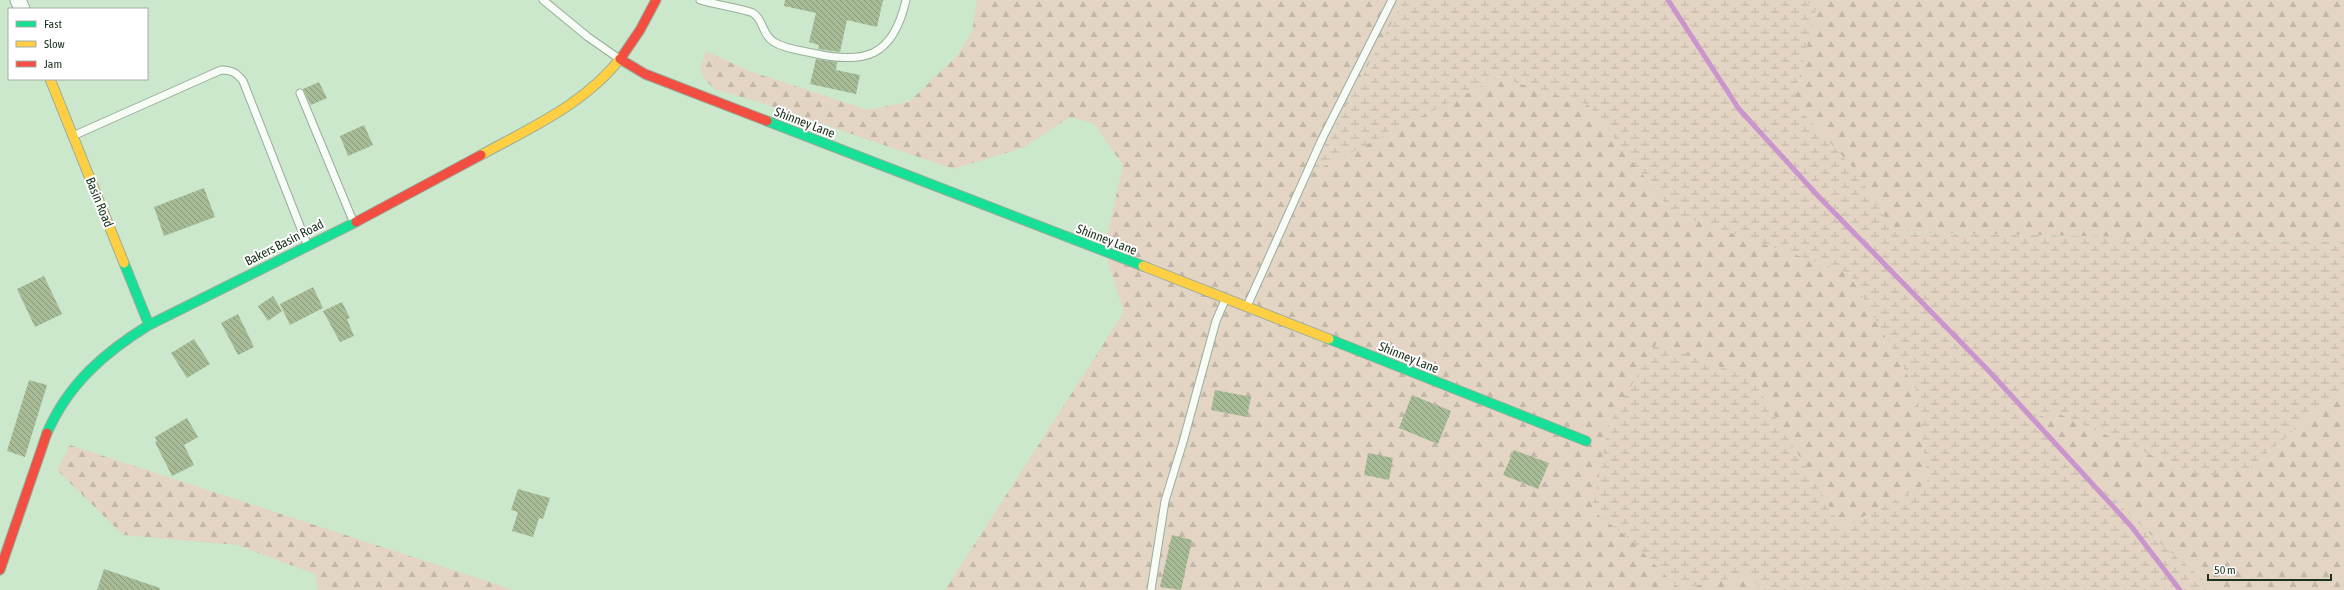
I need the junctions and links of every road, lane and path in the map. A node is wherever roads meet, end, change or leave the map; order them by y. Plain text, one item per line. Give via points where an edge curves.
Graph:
1 (542, 0) edge
2 (656, 0) edge
3 (700, 0) edge
4 (906, 0) edge
5 (1392, 0) edge
6 (620, 59) junction
7 (50, 80) edge
8 (300, 94) dead end
9 (73, 136) junction
10 (354, 222) junction
11 (307, 245) junction
12 (1225, 298) junction
13 (1247, 306) junction
14 (149, 325) junction
15 (1586, 441) dead end
16 (0, 570) edge
17 (1151, 590) edge

1 - 6 lane
2 - 6 street, Bakers Basin Road via 638,34
3 - 4 lane via 752,13 760,19 769,39 782,46 839,58 863,57 885,46 899,25
5 - 13 lane via 1322,139
6 - 10 street, Bakers Basin Road via 607,74 571,105 463,166
6 - 12 street, Shinney Lane via 645,74
7 - 9 street, Basin Road
8 - 10 lane
9 - 11 lane via 221,70 237,74 243,81
9 - 14 street, Basin Road
10 - 11 street, Bakers Basin Road
11 - 14 street, Bakers Basin Road
12 - 13 street, Shinney Lane
12 - 17 lane via 1165,501
13 - 15 street, Shinney Lane
14 - 16 street, Bakers Basin Road via 98,361 62,402 37,459

